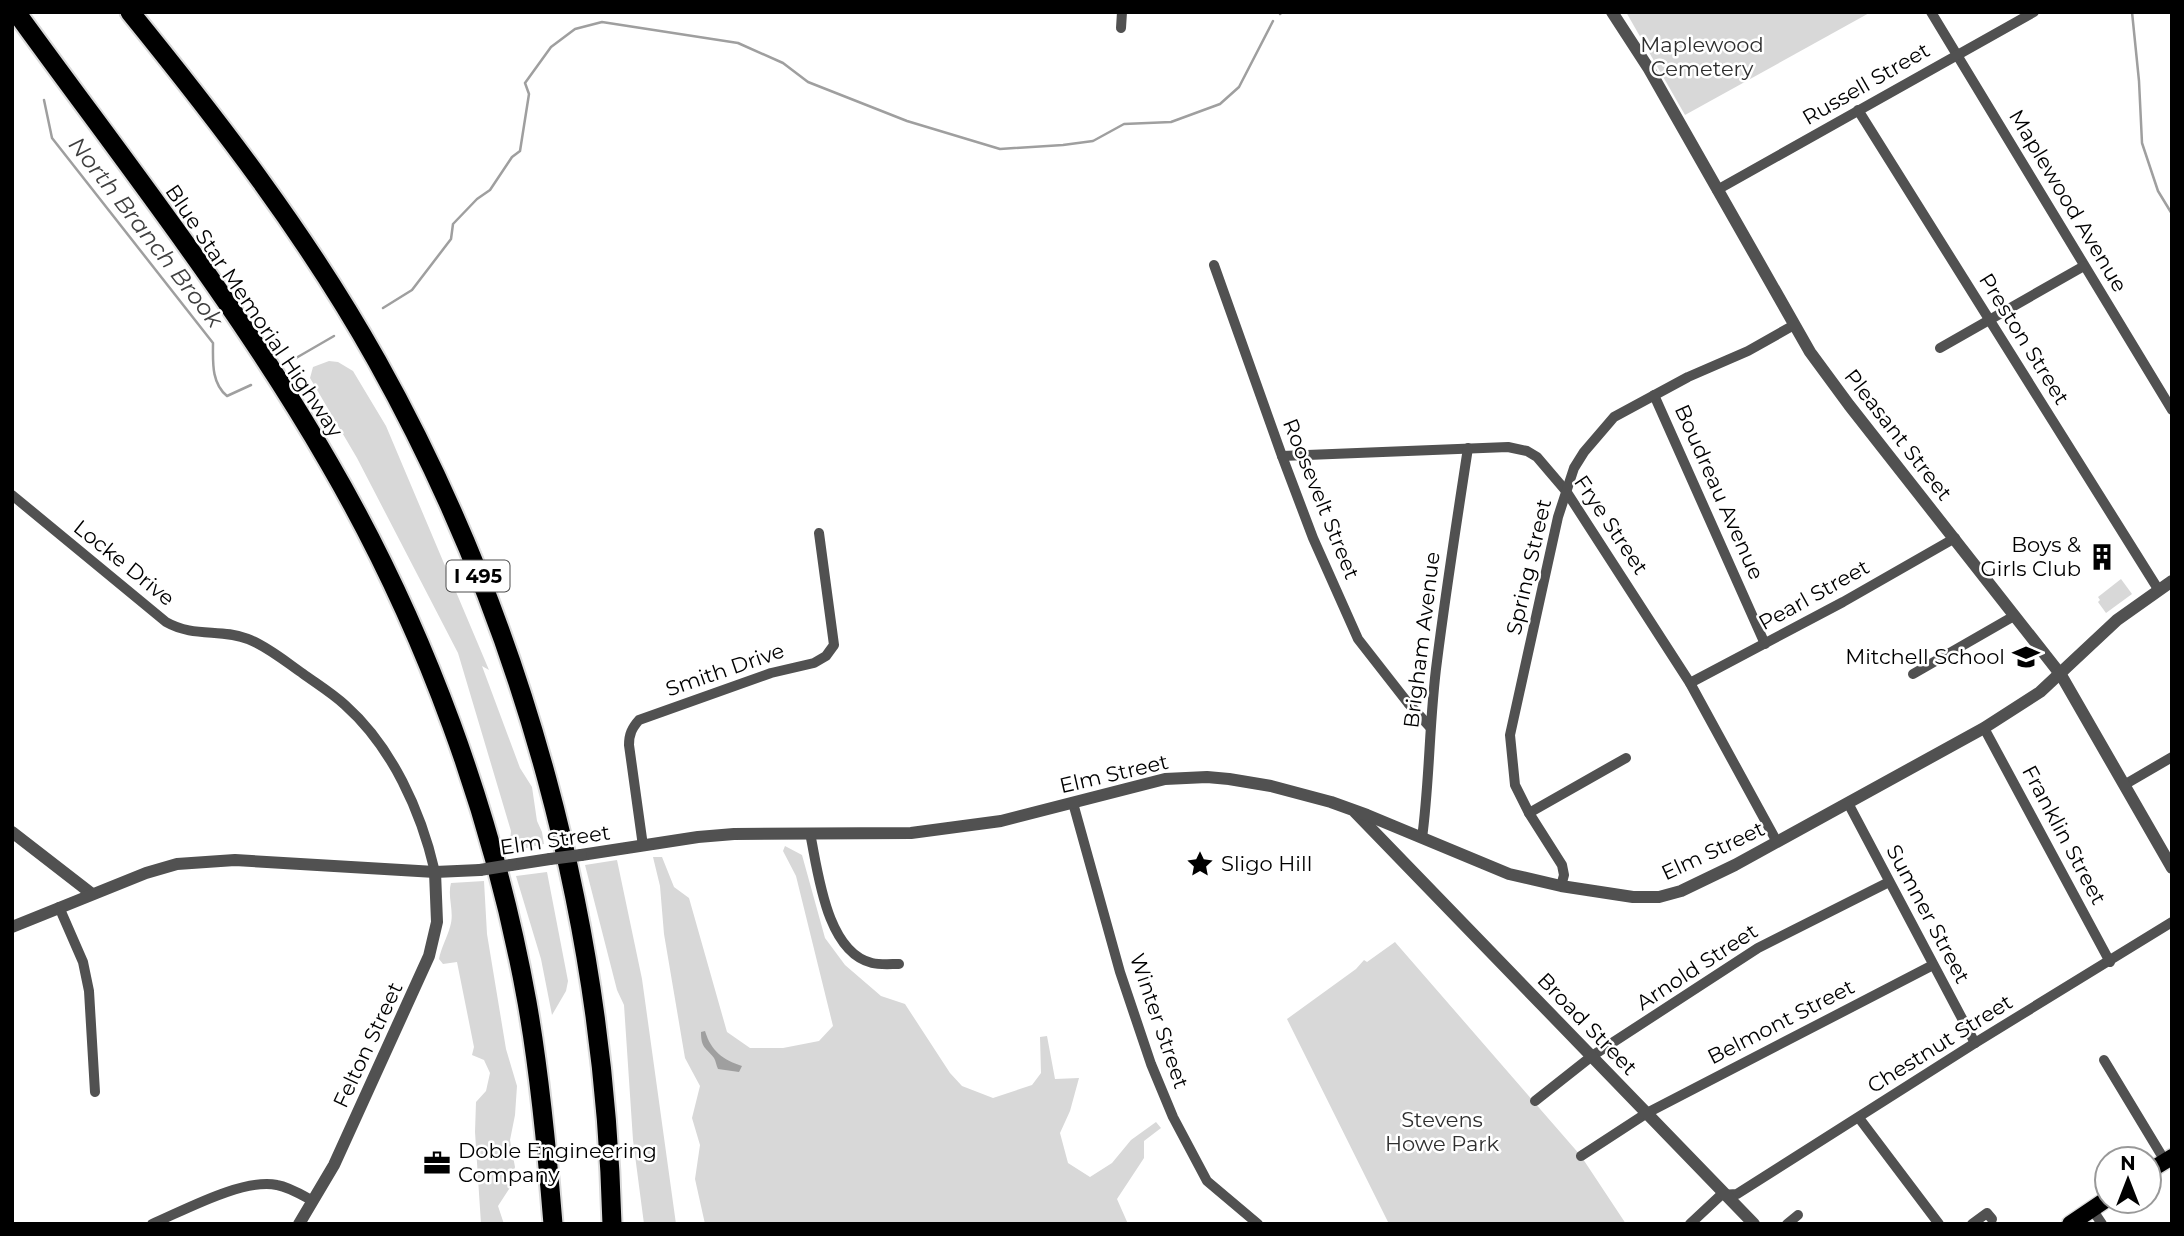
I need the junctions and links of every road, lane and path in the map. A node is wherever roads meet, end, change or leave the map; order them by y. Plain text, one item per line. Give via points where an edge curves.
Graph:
1 (16, 12) edge
2 (130, 12) edge
3 (1122, 12) edge
4 (1612, 12) edge
5 (1931, 12) edge
6 (2034, 12) edge
7 (1121, 28) dead end
8 (1958, 53) junction
9 (1858, 110) junction
10 (1717, 190) junction
11 (1214, 265) dead end
12 (2084, 266) junction
13 (1989, 320) junction
14 (1794, 325) junction
15 (1940, 348) dead end
16 (1654, 395) junction
17 (2172, 410) edge
18 (1468, 448) junction
19 (1282, 456) junction
20 (1566, 491) junction
21 (12, 495) edge
22 (819, 533) dead end
23 (1955, 538) junction
24 (2172, 581) edge
25 (2158, 589) junction
26 (2014, 616) junction
27 (1765, 643) junction
28 (1913, 674) dead end
29 (2061, 675) junction
30 (1690, 683) junction
31 (1430, 727) junction
32 (1984, 728) junction
33 (2172, 757) edge
34 (1626, 758) dead end
35 (2124, 785) junction
36 (1073, 803) junction
37 (1848, 803) junction
38 (1352, 810) junction
39 (1529, 813) junction
40 (1406, 830) junction
41 (12, 832) edge
42 (810, 833) junction
43 (1422, 838) junction
44 (1777, 842) junction
45 (643, 846) junction
46 (1392, 852) junction
47 (2172, 868) edge
48 (435, 872) junction
49 (1889, 882) junction
50 (1561, 886) junction
51 (92, 894) junction
52 (59, 907) junction
53 (2172, 922) edge
54 (12, 927) edge
55 (2110, 962) junction
56 (899, 964) dead end
57 (1933, 965) junction
58 (1975, 1043) junction
59 (1592, 1056) junction
60 (2104, 1060) dead end
61 (95, 1092) dead end
62 (1535, 1101) dead end
63 (606, 1106) junction
64 (1647, 1113) junction
65 (1859, 1118) junction
66 (1581, 1156) dead end
67 (2168, 1159) edge
68 (1728, 1196) junction
69 (313, 1201) junction
70 (2092, 1209) joint
71 (1798, 1215) dead end
72 (1992, 1219) dead end
73 (152, 1224) edge
74 (299, 1224) edge
75 (552, 1224) edge
76 (612, 1224) edge
77 (619, 1224) edge
78 (1258, 1224) edge
79 (1690, 1224) edge
80 (1754, 1224) edge
81 (1787, 1224) edge
82 (1939, 1224) edge
83 (1972, 1224) edge
84 (2070, 1224) edge
85 (2102, 1224) edge

1 - 75 highway, Blue Star Memorial Highway via 279,380 353,506 408,618 462,755 503,895 527,1003
2 - 63 highway, I 495 via 244,156 331,287 395,395 452,513 518,681 550,789 582,933
3 - 7 street
4 - 10 street, Pleasant Street
5 - 8 street, Maplewood Avenue
6 - 8 street, Russell Street
8 - 9 street, Russell Street
8 - 12 street, Maplewood Avenue
9 - 10 street, Russell Street
9 - 13 street, Preston Street
10 - 14 street, Pleasant Street
11 - 19 street, Roosevelt Street
12 - 13 street
12 - 17 street, Maplewood Avenue
13 - 15 street
13 - 25 street, Preston Street
14 - 16 street, Spring Street
14 - 23 street, Pleasant Street via 1849,405
16 - 20 street, Spring Street via 1614,417 1598,434 1579,460
16 - 27 street, Boudreau Avenue
18 - 19 street, Frye Street
18 - 20 street, Frye Street via 1527,451
18 - 31 street, Brigham Avenue
19 - 31 street, Roosevelt Street via 1358,639
20 - 30 street, Frye Street
20 - 39 street, Spring Street via 1510,735 1515,785
21 - 48 street, Locke Drive via 166,622 189,632 249,639 346,706 375,737 397,773
22 - 45 street, Smith Drive via 834,645 814,663 761,677 633,726 629,745
23 - 26 street, Pleasant Street
23 - 27 street, Pearl Street
24 - 25 street, Elm Street
25 - 29 street, Elm Street via 2082,651
26 - 28 street
26 - 29 street, Pleasant Street
27 - 30 street, Pearl Street
29 - 32 street, Elm Street
29 - 35 street, Pleasant Street
30 - 44 street, Frye Street
31 - 43 street, Brigham Avenue
32 - 37 street, Elm Street
32 - 55 street, Franklin Street
33 - 35 street
34 - 39 street
35 - 47 street, Pleasant Street
36 - 38 street, Elm Street via 1165,779 1207,777 1271,786
36 - 42 street, Elm Street via 943,830
36 - 78 street, Winter Street via 1120,972 1173,1117 1207,1181
37 - 44 street, Elm Street
37 - 49 street, Sumner Street
38 - 40 street, Elm Street
38 - 46 street, Broad Street
39 - 50 street, Spring Street via 1562,865
40 - 43 street, Elm Street
40 - 46 street
41 - 51 street
42 - 45 street, Elm Street via 713,835
42 - 56 street via 825,901 843,942 871,963
43 - 50 street, Elm Street via 1509,873
44 - 50 street, Elm Street via 1706,880 1659,897
45 - 48 street, Elm Street, bridge via 481,870
46 - 59 street, Broad Street
48 - 51 street, Elm Street via 216,860 161,867
48 - 69 street, Felton Street via 437,922 429,956 334,1165
49 - 57 street, Sumner Street
49 - 59 street, Arnold Street via 1758,948
51 - 52 street, Elm Street
52 - 54 street, Elm Street
52 - 61 street via 83,962 89,991
53 - 55 street, Chestnut Street
55 - 58 street, Chestnut Street
57 - 58 street, Sumner Street
57 - 64 street, Belmont Street
58 - 65 street, Chestnut Street
59 - 62 street, Arnold Street
59 - 64 street, Broad Street
60 - 67 street
63 - 76 highway, I 495
63 - 77 highway
64 - 66 street, Belmont Street
64 - 68 street, Broad Street
65 - 68 street, Chestnut Street
65 - 82 street
68 - 79 street, Chestnut Street via 1721,1195
68 - 80 street, Broad Street
69 - 73 street via 280,1185 261,1184 239,1188
69 - 74 street, Felton Street
70 - 84 main road
70 - 85 street
71 - 81 street
72 - 83 street via 1987,1213

